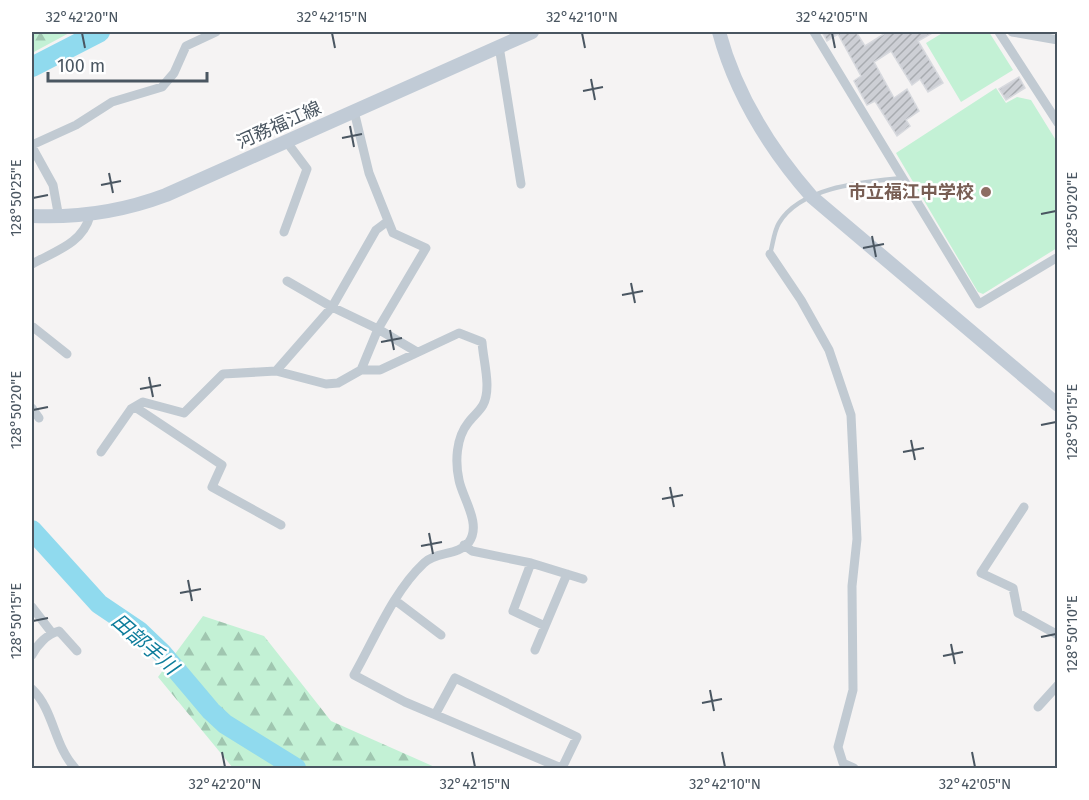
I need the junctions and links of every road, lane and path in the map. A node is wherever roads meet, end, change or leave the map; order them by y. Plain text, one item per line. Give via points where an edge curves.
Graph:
1 (216, 32) edge
2 (532, 32) edge
3 (719, 32) edge
4 (814, 32) edge
5 (999, 32) edge
6 (1011, 32) edge
7 (1058, 40) edge
8 (499, 46) junction
9 (354, 111) junction
10 (1058, 123) edge
11 (286, 141) junction
12 (32, 146) edge
13 (903, 178) junction
14 (521, 184) dead end
15 (812, 197) junction
16 (32, 216) edge
17 (90, 216) junction
18 (59, 218) junction
19 (388, 221) junction
20 (284, 232) dead end
21 (770, 254) joint
22 (1058, 257) edge
23 (32, 264) edge
24 (287, 281) dead end
25 (332, 307) junction
26 (32, 329) edge
27 (378, 329) junction
28 (417, 352) junction
29 (67, 354) dead end
30 (361, 370) junction
31 (276, 371) junction
32 (1058, 405) edge
33 (135, 407) junction
34 (32, 408) edge
35 (39, 418) dead end
36 (101, 452) dead end
37 (1024, 507) dead end
38 (281, 525) dead end
39 (464, 545) junction
40 (531, 563) junction
41 (567, 574) junction
42 (583, 579) dead end
43 (396, 601) junction
44 (32, 607) edge
45 (544, 626) junction
46 (52, 633) junction
47 (1058, 634) edge
48 (441, 635) dead end
49 (534, 650) dead end
50 (77, 651) dead end
51 (32, 655) edge
52 (1058, 685) edge
53 (32, 689) edge
54 (1038, 707) dead end
55 (436, 713) junction
56 (75, 768) edge
57 (562, 768) edge
58 (854, 768) edge

1 - 12 street via 186,46 174,73 162,87 112,102 76,126
2 - 8 main road, 河務福江線
3 - 15 main road via 749,110 782,164
4 - 13 street
5 - 10 street
6 - 7 street
8 - 9 main road, 河務福江線
8 - 14 street
9 - 11 main road, 河務福江線
9 - 19 street via 369,173
11 - 17 main road, 河務福江線 via 166,195 131,208
11 - 20 street via 307,169
12 - 18 street via 53,185
13 - 15 lane via 846,184
13 - 22 street via 979,304
15 - 21 lane via 794,206 779,223
15 - 32 main road
16 - 18 main road, 河務福江線
17 - 18 main road, 河務福江線
17 - 23 street via 79,238
19 - 25 street via 376,230
19 - 27 street via 393,233 426,248
21 - 58 street via 829,350 851,415 857,539 852,586 853,690 838,747 843,763
24 - 25 street
25 - 27 street
25 - 31 street
26 - 29 street
27 - 28 street
27 - 30 street
28 - 30 street via 380,370
28 - 39 street via 459,333 482,342 486,387 483,405 466,424 457,452 459,481 472,529 470,541
30 - 31 street via 338,383 326,384
31 - 33 street via 223,374 184,413 142,402
33 - 36 street
33 - 38 street via 222,465 212,487
34 - 35 street
37 - 47 street via 981,573 1013,588 1018,613
39 - 40 street via 472,551
39 - 43 street via 456,552 426,560
40 - 41 street
40 - 45 street via 513,610
41 - 42 street
41 - 45 street
43 - 48 street
43 - 55 street via 354,675 405,702
44 - 46 street
45 - 49 street
46 - 50 street via 59,631
46 - 51 street
52 - 54 street
53 - 56 street via 41,698 67,760
55 - 57 street
55 - 57 street via 455,678 577,737

